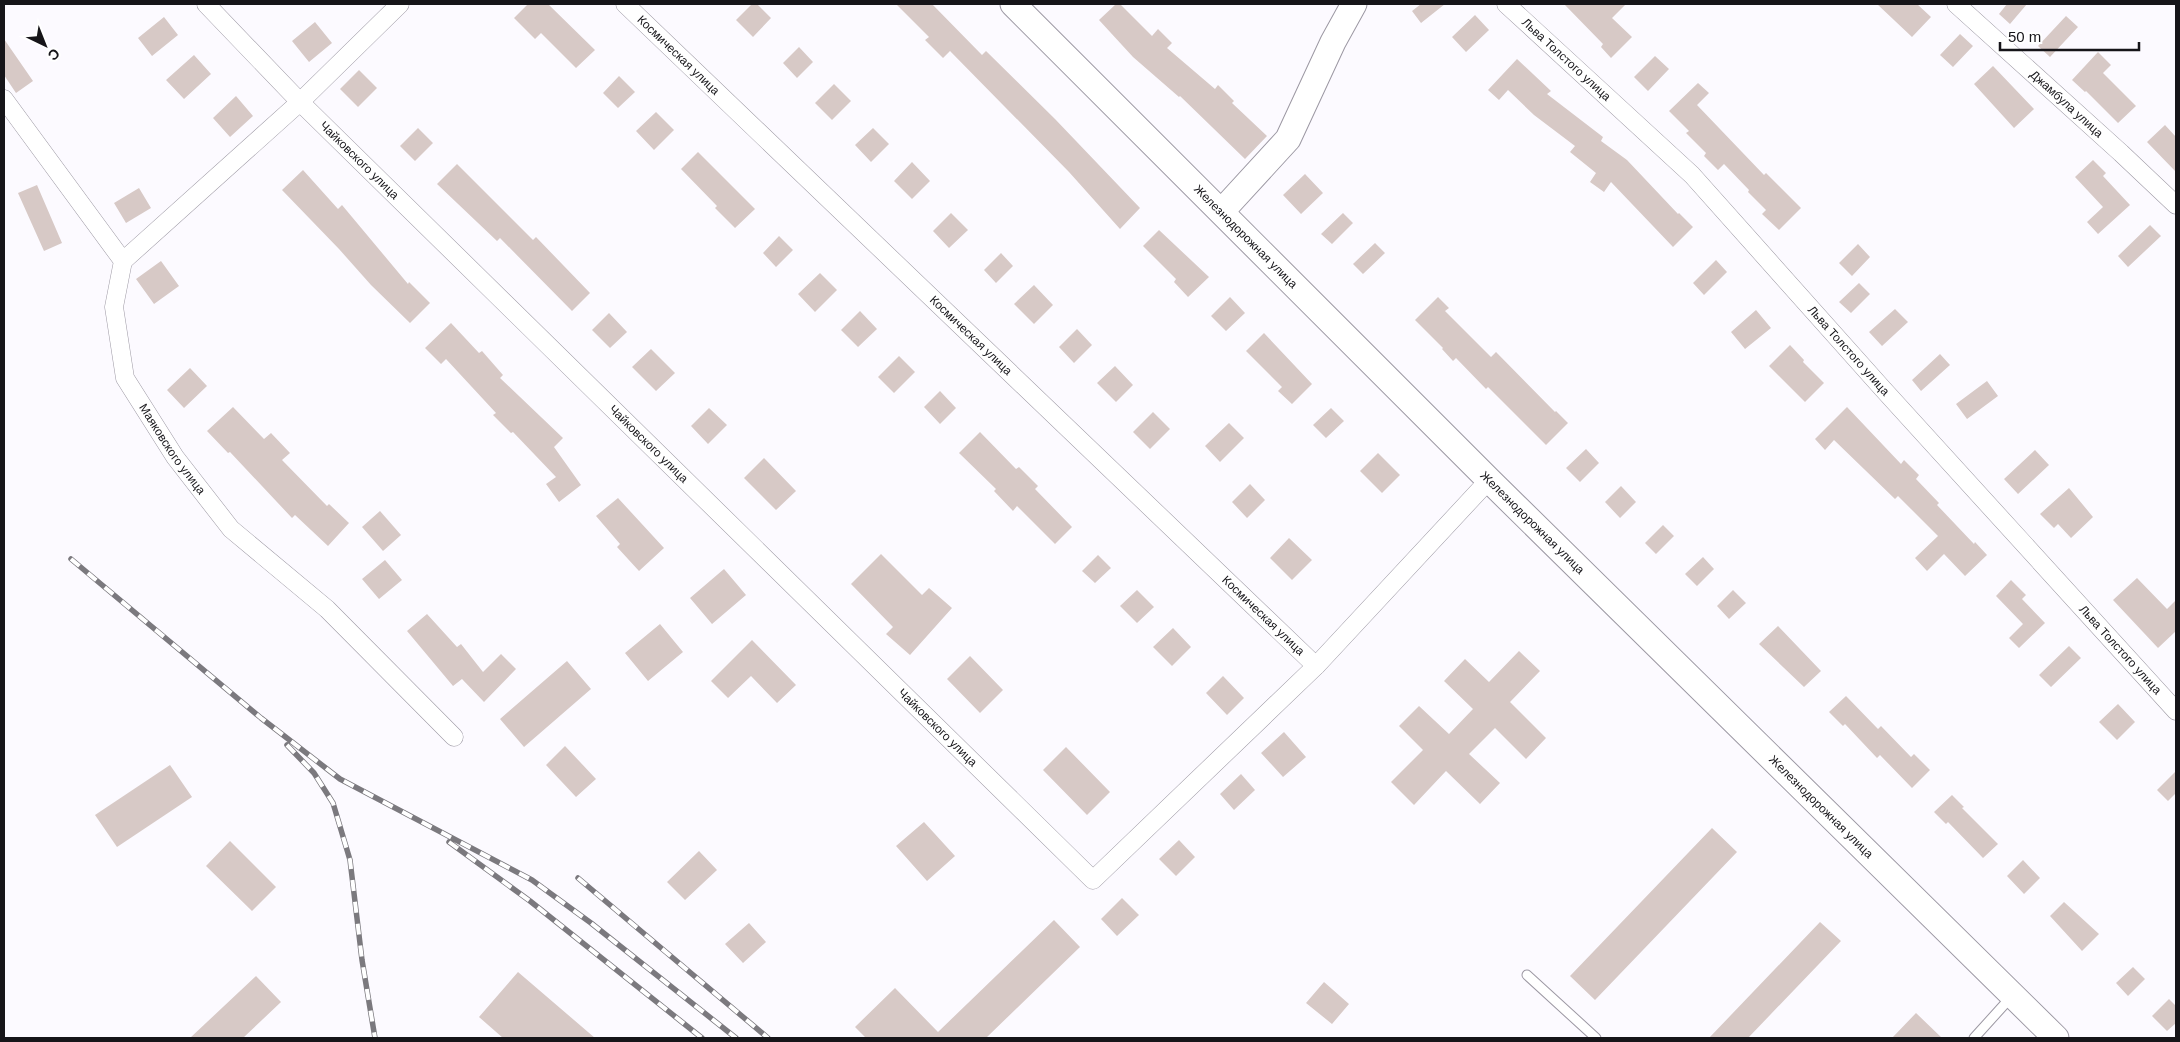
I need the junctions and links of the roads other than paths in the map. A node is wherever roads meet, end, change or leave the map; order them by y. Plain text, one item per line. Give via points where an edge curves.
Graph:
1 (206, 4) edge
2 (400, 4) edge
3 (624, 4) edge
4 (1013, 4) edge
5 (1354, 4) edge
6 (1506, 4) edge
7 (1956, 4) edge
8 (4, 99) edge
9 (300, 102) junction
10 (2176, 205) edge
11 (1222, 212) junction
12 (123, 261) junction
13 (1489, 480) junction
14 (1316, 666) junction
15 (2176, 711) edge
16 (454, 737) dead end
17 (1527, 975) dead end
18 (2012, 996) junction
19 (1596, 1038) edge
20 (1974, 1038) edge
21 (2056, 1038) edge

1 - 9 street, Чайковского улица
2 - 9 street
3 - 14 street, Космическая улица
4 - 11 street, Железнодорожная улица
5 - 11 street via 1288,139
6 - 15 street, Льва Толстого улица via 1692,174
7 - 10 street, Джамбула улица
8 - 12 street
9 - 12 street
9 - 14 street, Чайковского улица via 1093,880
11 - 13 street, Железнодорожная улица
12 - 16 street, Маяковского улица via 114,306 125,378 175,457 231,528 327,609
13 - 14 street
13 - 18 street, Железнодорожная улица
17 - 19 lane
18 - 20 lane
18 - 21 street, Железнодорожная улица

